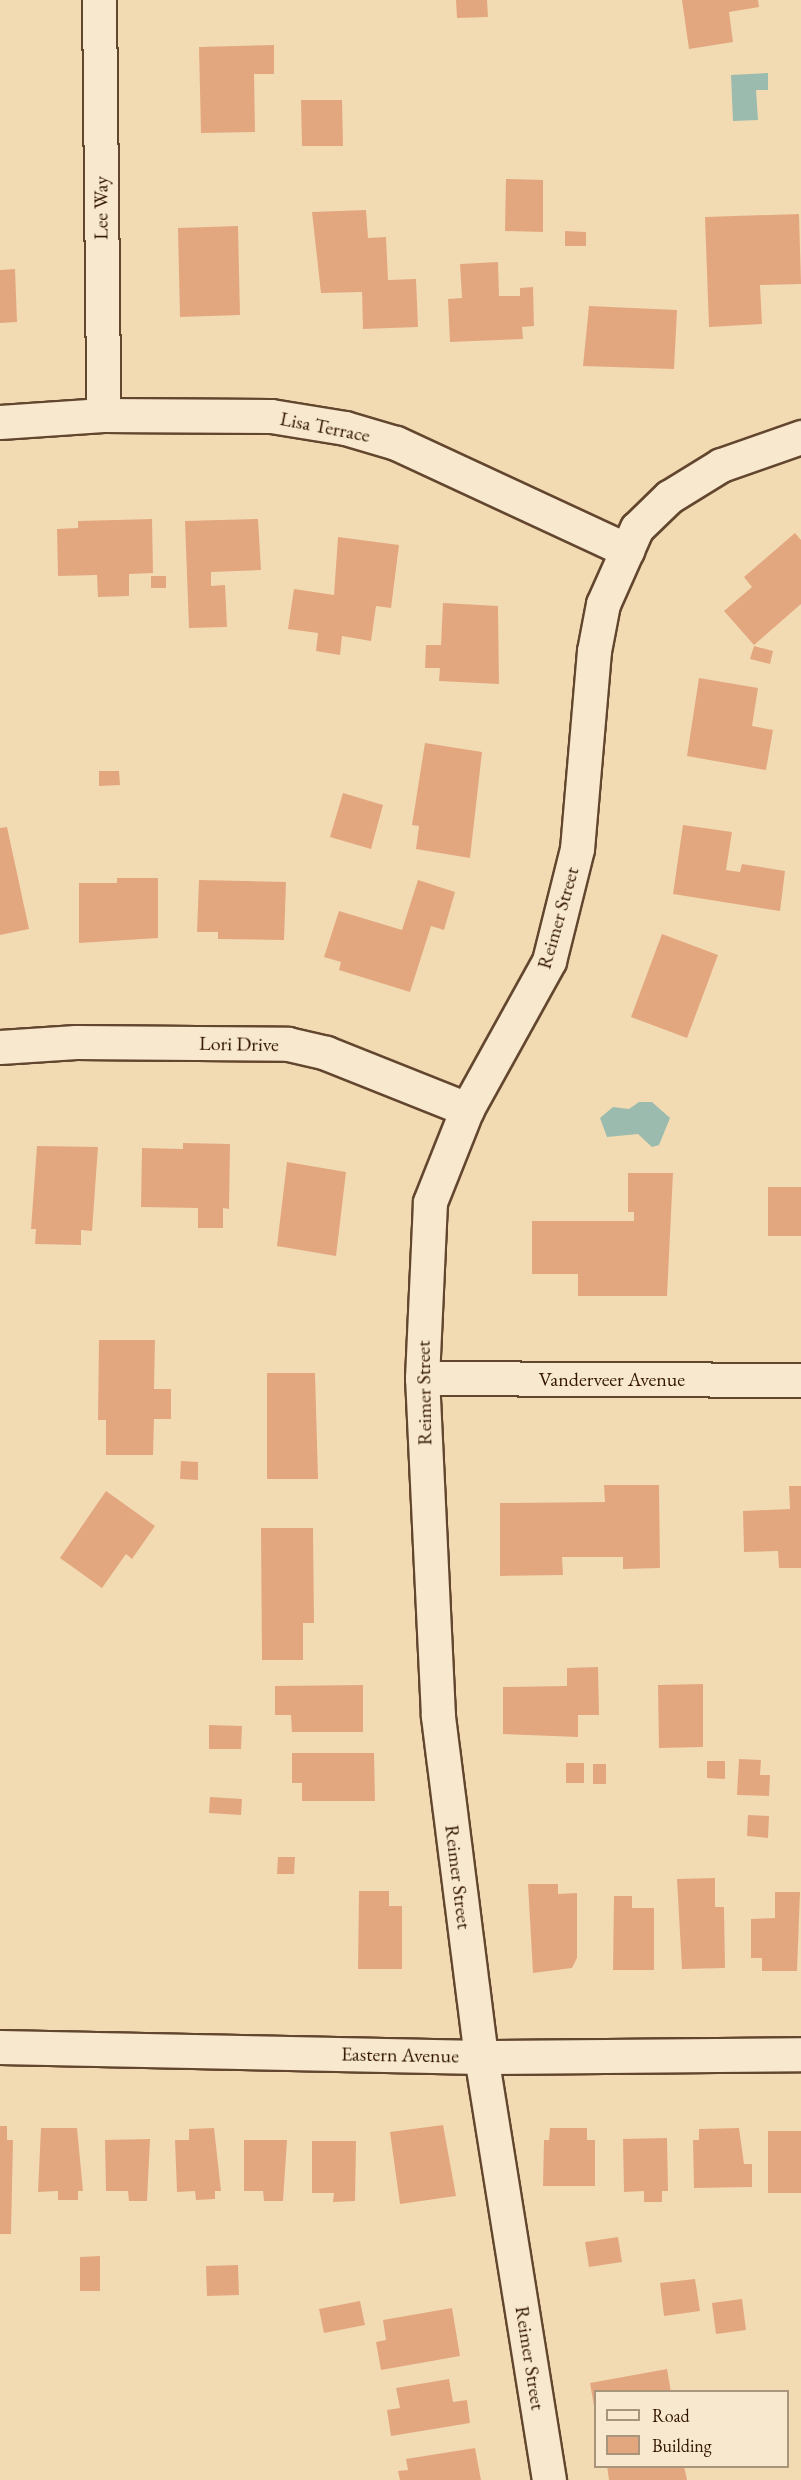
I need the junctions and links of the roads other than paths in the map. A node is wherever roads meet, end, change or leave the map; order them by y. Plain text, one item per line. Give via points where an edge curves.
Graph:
1 (99, 0) edge
2 (103, 415) junction
3 (0, 422) edge
4 (801, 437) edge
5 (627, 550) junction
6 (0, 1047) edge
7 (467, 1109) junction
8 (422, 1378) junction
9 (801, 1380) edge
10 (0, 2047) edge
11 (801, 2054) edge
12 (481, 2057) junction
13 (549, 2480) edge

1 - 2 street, Lee Way
2 - 3 street, Lisa Terrace
2 - 5 street, Lisa Terrace via 271,416 345,428 396,443
4 - 5 street, Reimer Street via 721,465 678,492 637,528
5 - 7 street, Reimer Street via 603,604 577,849 549,961
6 - 7 street, Lori Drive via 76,1042 288,1044 326,1053
7 - 8 street, Reimer Street via 430,1202
8 - 9 street, Vanderveer Avenue
8 - 12 street, Reimer Street via 438,1716
10 - 12 street, Eastern Avenue
11 - 12 street, Eastern Avenue
12 - 13 street, Reimer Street

